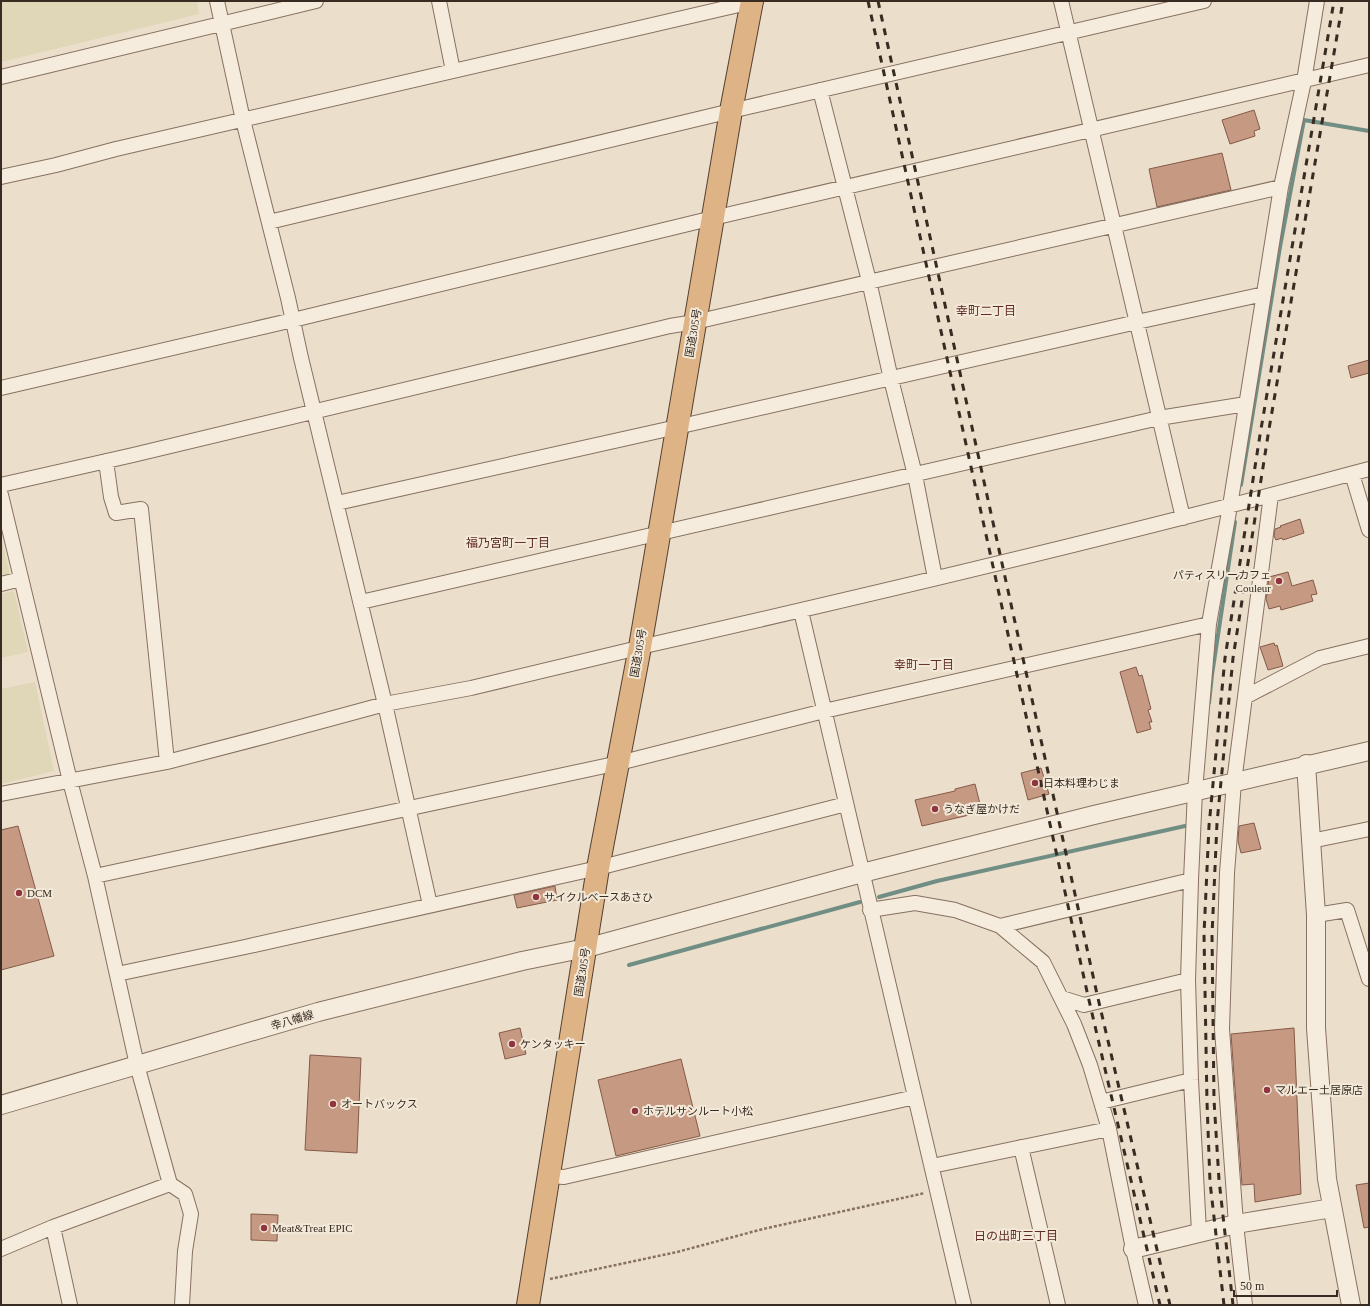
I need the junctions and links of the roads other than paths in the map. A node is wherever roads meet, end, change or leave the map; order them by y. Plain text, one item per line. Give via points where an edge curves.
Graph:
1 (217, 1) edge
2 (316, 1) edge
3 (439, 1) edge
4 (753, 1) edge
5 (1061, 1) edge
6 (1204, 1) edge
7 (1317, 1) edge
8 (222, 23) junction
9 (1069, 32) junction
10 (1369, 65) edge
11 (453, 70) junction
12 (1, 77) edge
13 (1304, 81) junction
14 (820, 90) junction
15 (730, 111) junction
16 (243, 120) junction
17 (1092, 129) junction
18 (1, 177) edge
19 (844, 187) junction
20 (1281, 187) junction
21 (713, 218) junction
22 (269, 222) junction
23 (1113, 225) junction
24 (869, 282) junction
25 (1264, 294) junction
26 (293, 320) junction
27 (695, 322) junction
28 (1137, 322) junction
29 (891, 379) junction
30 (1, 388) edge
31 (1246, 404) junction
32 (315, 412) junction
33 (1159, 418) junction
34 (677, 427) junction
35 (106, 461) junction
36 (1369, 469) edge
37 (1352, 474) junction
38 (915, 475) junction
39 (1, 485) edge
40 (1, 494) edge
41 (1271, 495) junction
42 (337, 503) junction
43 (1230, 506) junction
44 (1182, 518) junction
45 (1369, 530) edge
46 (659, 534) junction
47 (935, 578) junction
48 (21, 580) junction
49 (1, 584) edge
50 (360, 602) junction
51 (801, 611) junction
52 (1209, 624) junction
53 (1369, 646) edge
54 (640, 647) junction
55 (1245, 697) junction
56 (385, 704) junction
57 (824, 711) junction
58 (1369, 750) edge
59 (167, 762) junction
60 (619, 763) junction
61 (1306, 764) junction
62 (70, 782) junction
63 (1234, 782) junction
64 (1195, 791) junction
65 (1, 794) edge
66 (846, 804) junction
67 (409, 808) junction
68 (1369, 829) edge
69 (1311, 841) junction
70 (598, 868) junction
71 (862, 873) junction
72 (95, 876) junction
73 (1191, 880) junction
74 (430, 905) junction
75 (870, 910) junction
76 (1316, 915) junction
77 (1000, 926) junction
78 (586, 948) junction
79 (116, 974) junction
80 (1369, 979) edge
81 (1188, 980) junction
82 (1062, 998) junction
83 (137, 1065) junction
84 (1191, 1080) junction
85 (915, 1097) junction
86 (1101, 1102) junction
87 (1, 1105) edge
88 (1109, 1129) junction
89 (1021, 1147) junction
90 (932, 1166) junction
91 (550, 1176) junction
92 (170, 1184) junction
93 (1332, 1208) junction
94 (1236, 1224) junction
95 (53, 1227) junction
96 (1199, 1232) junction
97 (1, 1249) edge
98 (1133, 1249) junction
99 (70, 1305) edge
100 (182, 1305) edge
101 (528, 1305) edge
102 (964, 1305) edge
103 (1058, 1305) edge
104 (1146, 1305) edge
105 (1244, 1305) edge
106 (1351, 1305) edge

1 - 8 street
2 - 8 street
3 - 11 street
4 - 11 street
4 - 15 highway, 国道305号
5 - 9 street
6 - 9 street
7 - 13 street
8 - 12 street
8 - 16 street
9 - 14 street
9 - 17 street
10 - 13 street
11 - 16 street
13 - 17 street
13 - 20 street
14 - 15 street
14 - 19 street
15 - 21 highway, 国道305号
15 - 22 street
16 - 18 street
16 - 22 street
17 - 19 street
17 - 23 street
19 - 21 street
19 - 24 street
20 - 23 street
20 - 25 street
21 - 26 street
21 - 27 highway, 国道305号
22 - 26 street
23 - 24 street
23 - 28 street
24 - 27 street
24 - 29 street
25 - 28 street
25 - 31 street
26 - 30 street
26 - 32 street
27 - 32 street
27 - 34 highway, 国道305号
28 - 29 street
28 - 33 street
29 - 34 street
29 - 38 street
31 - 33 street
31 - 43 street
32 - 35 street
32 - 42 street
33 - 38 street
33 - 44 street
34 - 42 street
34 - 46 highway, 国道305号
35 - 39 street
35 - 59 street via 116,513 141,509
36 - 37 street
37 - 41 street
37 - 45 street
38 - 46 street
38 - 47 street
40 - 48 street
41 - 43 street
41 - 55 street
42 - 50 street
43 - 44 street
43 - 52 street
44 - 47 street
46 - 50 street
46 - 54 highway, 国道305号
47 - 51 street
48 - 49 street
48 - 62 street
50 - 56 street
51 - 54 street
51 - 57 street
52 - 57 street
52 - 64 street
53 - 55 street via 1320,658
54 - 56 street via 472,688
54 - 60 highway, 国道305号
55 - 63 street
56 - 59 street
56 - 67 street
57 - 60 street
57 - 66 street
58 - 61 street, 幸八幡線
59 - 62 street
60 - 67 street
60 - 70 highway, 国道305号
61 - 63 street, 幸八幡線
61 - 69 street
62 - 65 street
62 - 72 street
63 - 64 street, 幸八幡線
63 - 94 street via 1227,873 1222,1029
64 - 71 street, 幸八幡線
64 - 73 street
66 - 70 street
66 - 71 street
67 - 72 street
67 - 74 street
68 - 69 street
69 - 76 street
70 - 74 street
70 - 78 highway, 国道305号
71 - 75 street
71 - 78 street, 幸八幡線
72 - 79 street
73 - 77 street
73 - 81 street
74 - 79 street
75 - 77 street via 915,903 955,910
75 - 85 street
76 - 80 street via 1347,910
76 - 93 street via 1316,1028 1327,1179
77 - 82 street via 1043,962
78 - 83 street, 幸八幡線 via 522,961 318,1012
78 - 91 highway, 国道305号
79 - 83 street
81 - 82 street via 1084,1005
81 - 84 street
82 - 86 street via 1090,1065
83 - 87 street, 幸八幡線
83 - 92 street
84 - 86 street
84 - 96 street
85 - 90 street
85 - 91 street via 564,1177
86 - 88 street
88 - 89 street
88 - 98 street
89 - 90 street
89 - 103 street
90 - 102 street
91 - 101 highway, 国道305号
92 - 95 street
92 - 100 street via 185,1194 191,1214 185,1251
93 - 94 street
93 - 106 street
94 - 96 street
94 - 105 street
95 - 97 street
95 - 99 street
96 - 98 street
98 - 104 street

